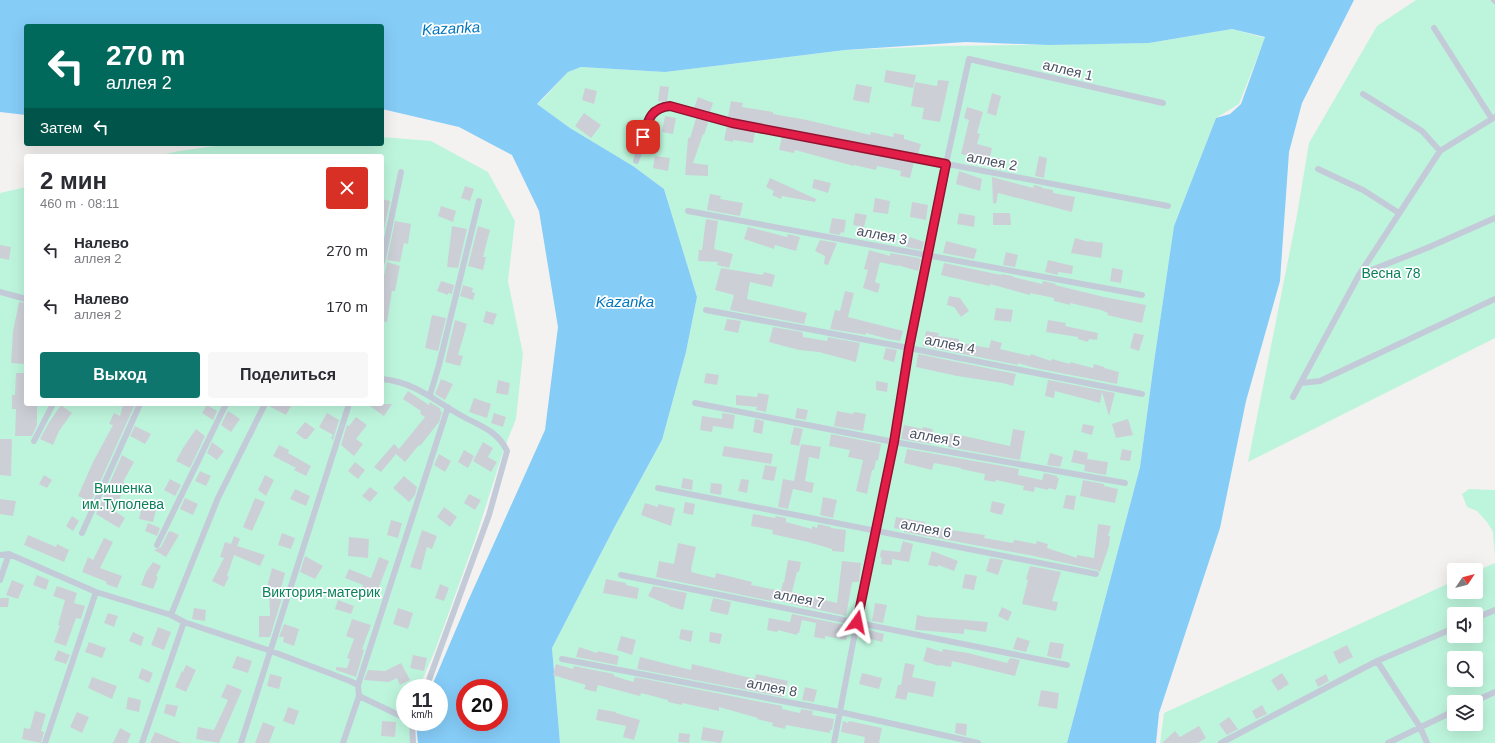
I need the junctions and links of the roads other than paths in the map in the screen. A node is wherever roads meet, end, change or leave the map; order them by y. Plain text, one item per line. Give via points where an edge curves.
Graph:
1 (1434, 28) dead end
2 (1363, 94) dead end
3 (1163, 103) dead end
4 (1494, 118) edge
5 (1440, 151) junction
6 (636, 161) dead end
7 (946, 164) junction
8 (1318, 169) dead end
9 (401, 172) dead end
10 (479, 201) dead end
11 (1168, 206) dead end
12 (688, 211) dead end
13 (1399, 213) junction
14 (1495, 218) edge
15 (384, 253) edge
16 (927, 255) junction
17 (1359, 275) junction
18 (0, 294) edge
19 (1142, 295) dead end
20 (1495, 298) edge
21 (24, 299) edge
22 (706, 310) dead end
23 (909, 348) junction
24 (384, 380) edge
25 (1301, 383) junction
26 (1142, 394) dead end
27 (430, 395) junction
28 (1293, 397) dead end
29 (695, 403) dead end
30 (53, 406) edge
31 (139, 406) edge
32 (225, 406) edge
33 (264, 406) edge
34 (349, 406) edge
35 (448, 407) junction
36 (34, 441) dead end
37 (894, 442) junction
38 (1125, 483) dead end
39 (658, 488) dead end
40 (876, 530) junction
41 (82, 533) dead end
42 (157, 545) dead end
43 (8, 554) junction
44 (0, 555) edge
45 (621, 574) dead end
46 (1096, 574) dead end
47 (0, 580) edge
48 (96, 592) junction
49 (1495, 610) edge
50 (171, 615) junction
51 (1483, 615) edge
52 (184, 622) junction
53 (857, 622) junction
54 (1447, 631) edge
55 (271, 651) junction
56 (562, 659) dead end
57 (1377, 661) junction
58 (1066, 665) dead end
59 (429, 679) edge
60 (358, 685) junction
61 (1495, 692) edge
62 (359, 696) junction
63 (1483, 697) edge
64 (840, 712) junction
65 (396, 714) edge
66 (1447, 714) edge
67 (1420, 727) junction
68 (412, 731) edge
69 (45, 743) edge
70 (142, 743) edge
71 (241, 743) edge
72 (343, 743) edge
73 (413, 743) edge
74 (834, 743) edge
75 (978, 743) edge
76 (1221, 743) edge
77 (1388, 743) edge
78 (1427, 743) edge

1 - 4 lane
2 - 5 lane via 1422,131
3 - 7 lane, аллея 1 via 969,60
4 - 5 lane
5 - 13 lane
6 - 7 lane, аллея 2 via 650,117 662,107 670,106 732,123
7 - 11 lane, аллея 2
7 - 16 lane
8 - 13 lane via 1363,190
9 - 15 lane
10 - 27 lane
12 - 16 lane, аллея 3
13 - 17 lane
14 - 17 lane
16 - 19 lane, аллея 3
16 - 23 lane
17 - 25 lane
18 - 21 lane
20 - 25 lane via 1320,381
22 - 23 lane, аллея 4
23 - 26 lane, аллея 4
23 - 37 lane
24 - 27 lane via 411,386
25 - 28 lane
27 - 35 lane
29 - 37 lane, аллея 5
30 - 36 lane
31 - 41 lane
32 - 42 lane
33 - 50 lane via 218,498
34 - 55 lane
35 - 59 lane via 486,428 503,442 507,451 489,515
35 - 60 lane
37 - 38 lane, аллея 5
37 - 40 lane
39 - 40 lane, аллея 6
40 - 46 lane, аллея 6
40 - 53 lane
43 - 44 lane
43 - 47 lane
43 - 48 lane
45 - 53 lane, аллея 7
48 - 50 lane
48 - 69 lane
49 - 51 lane
50 - 52 lane
52 - 55 lane
52 - 70 lane
53 - 58 lane, аллея 7
53 - 64 lane
54 - 57 lane
55 - 60 lane
55 - 71 lane
56 - 64 lane, аллея 8
57 - 67 lane
57 - 76 lane
60 - 62 lane
61 - 63 lane
62 - 65 lane
62 - 72 lane
64 - 74 lane
64 - 75 lane, аллея 8
66 - 67 lane
67 - 77 lane
67 - 78 lane
68 - 73 lane

